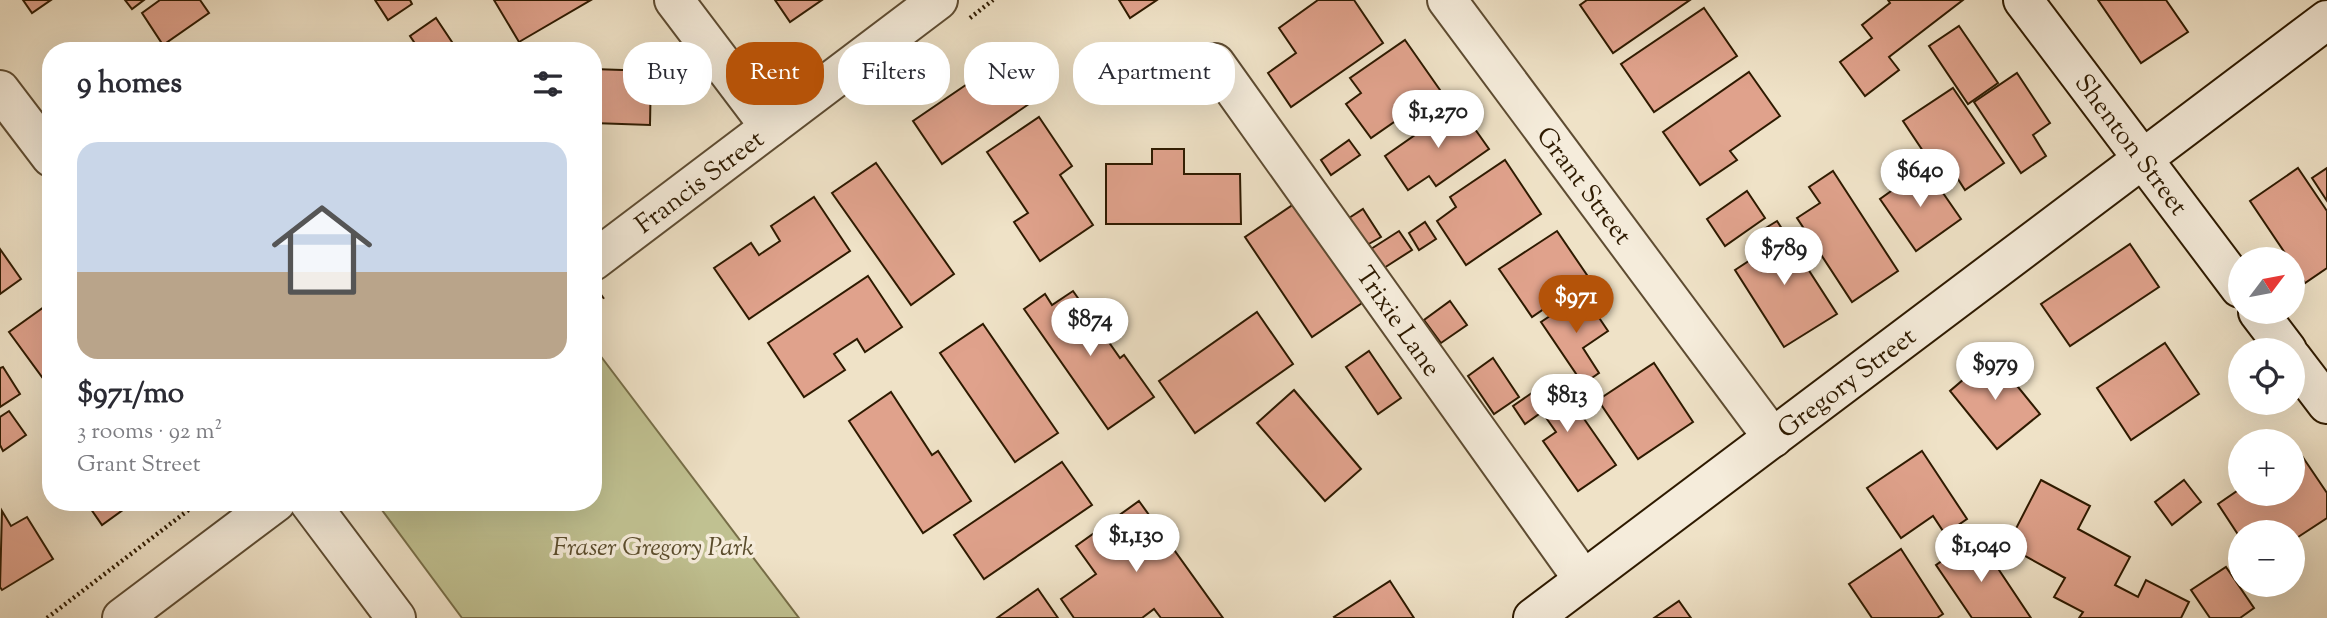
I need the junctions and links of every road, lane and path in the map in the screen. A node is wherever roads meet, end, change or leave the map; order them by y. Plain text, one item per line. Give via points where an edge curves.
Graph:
1 (674, 0) edge
2 (938, 0) edge
3 (1447, 0) edge
4 (2023, 0) edge
5 (2327, 19) edge
6 (0, 90) edge
7 (1235, 91) edge
8 (770, 127) junction
9 (42, 146) edge
10 (2142, 157) junction
11 (602, 254) edge
12 (2228, 272) edge
13 (2267, 324) edge
14 (2278, 338) edge
15 (2305, 375) edge
16 (2327, 404) edge
17 (1773, 438) junction
18 (187, 511) edge
19 (264, 511) edge
20 (316, 511) edge
21 (1583, 579) junction
22 (47, 618) edge
23 (122, 618) edge
24 (396, 618) edge
25 (1533, 618) edge

1 - 8 street
2 - 8 street, Francis Street
3 - 17 street, Grant Street
4 - 10 street, Shenton Street
5 - 10 street, Gregory Street
6 - 9 street
7 - 21 street, Trixie Lane
8 - 11 street, Francis Street
10 - 12 street, Shenton Street
10 - 17 street, Gregory Street
13 - 14 street
15 - 16 street
17 - 21 street, Gregory Street
18 - 22 path
19 - 23 street
20 - 24 street
21 - 25 street, Gregory Street

